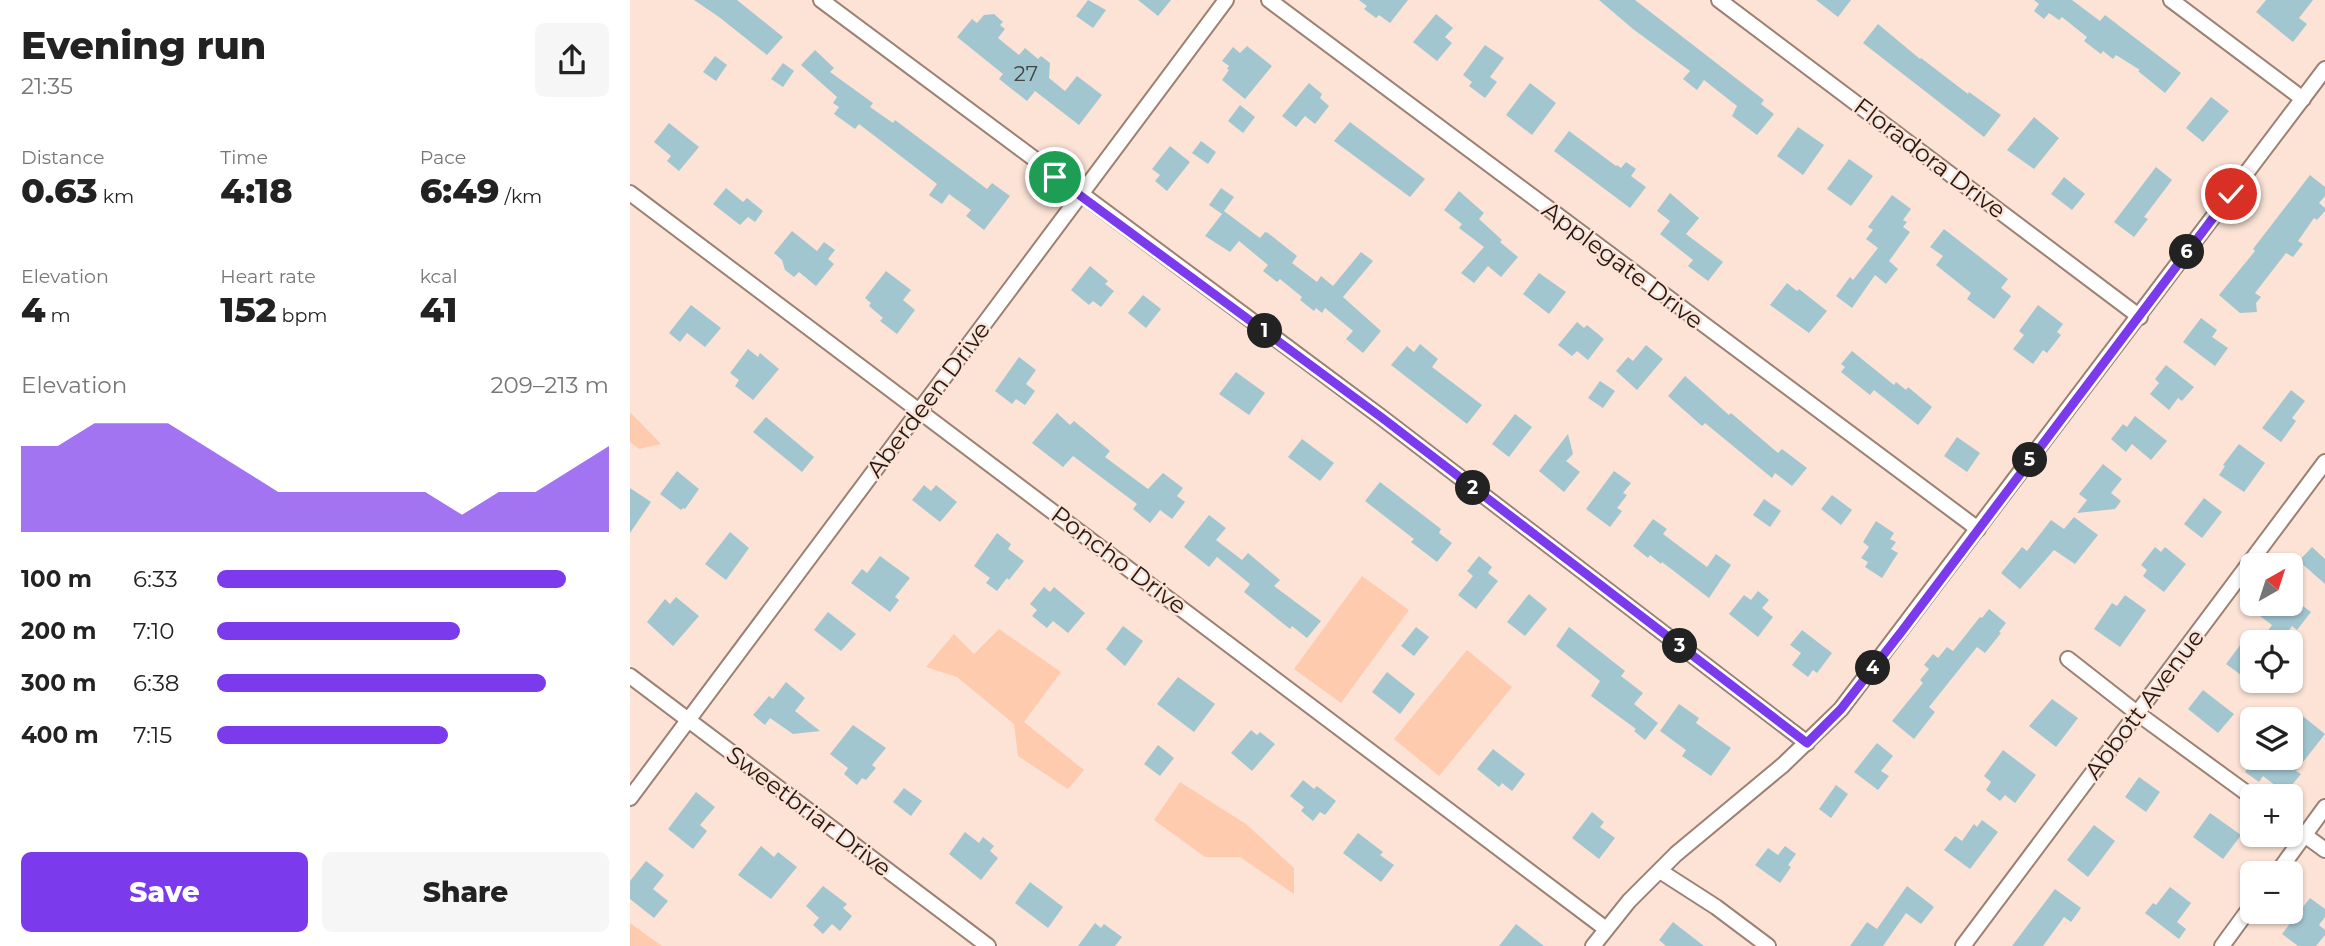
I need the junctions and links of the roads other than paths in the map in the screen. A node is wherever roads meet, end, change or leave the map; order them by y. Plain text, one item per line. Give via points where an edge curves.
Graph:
1 (821, 0) edge
2 (1226, 0) edge
3 (1269, 0) edge
4 (1719, 0) edge
5 (2171, 0) edge
6 (2325, 69) edge
7 (2303, 99) junction
8 (630, 193) edge
9 (1081, 195) junction
10 (2140, 317) junction
11 (919, 410) junction
12 (2325, 462) edge
13 (1978, 529) junction
14 (2068, 659) dead end
15 (630, 676) edge
16 (2137, 713) junction
17 (688, 720) junction
18 (1807, 743) junction
19 (2240, 788) edge
20 (630, 798) edge
21 (2325, 807) edge
22 (2303, 834) edge
23 (2306, 836) junction
24 (2325, 850) edge
25 (2286, 861) edge
26 (1660, 871) junction
27 (2240, 921) edge
28 (1606, 929) junction
29 (988, 946) edge
30 (1593, 946) edge
31 (1768, 946) edge
32 (1963, 946) edge
33 (2222, 946) edge

1 - 9 street
2 - 9 street, Aberdeen Drive
3 - 13 street, Applegate Drive
4 - 10 street, Floradora Drive
5 - 7 street
6 - 7 street
7 - 10 street
8 - 11 street, Poncho Drive
9 - 11 street, Aberdeen Drive
9 - 18 street via 1381,417
10 - 13 street
11 - 17 street, Aberdeen Drive
11 - 28 street, Poncho Drive
12 - 16 street, Abbott Avenue
13 - 18 street via 1841,709
14 - 16 street
15 - 17 street, Sweetbriar Drive
16 - 19 street
16 - 32 street, Abbott Avenue
17 - 20 street, Aberdeen Drive
17 - 29 street, Sweetbriar Drive
18 - 26 street
21 - 23 street
22 - 23 street
23 - 24 street
23 - 25 street
26 - 28 street
26 - 31 street
27 - 33 street
28 - 30 street

